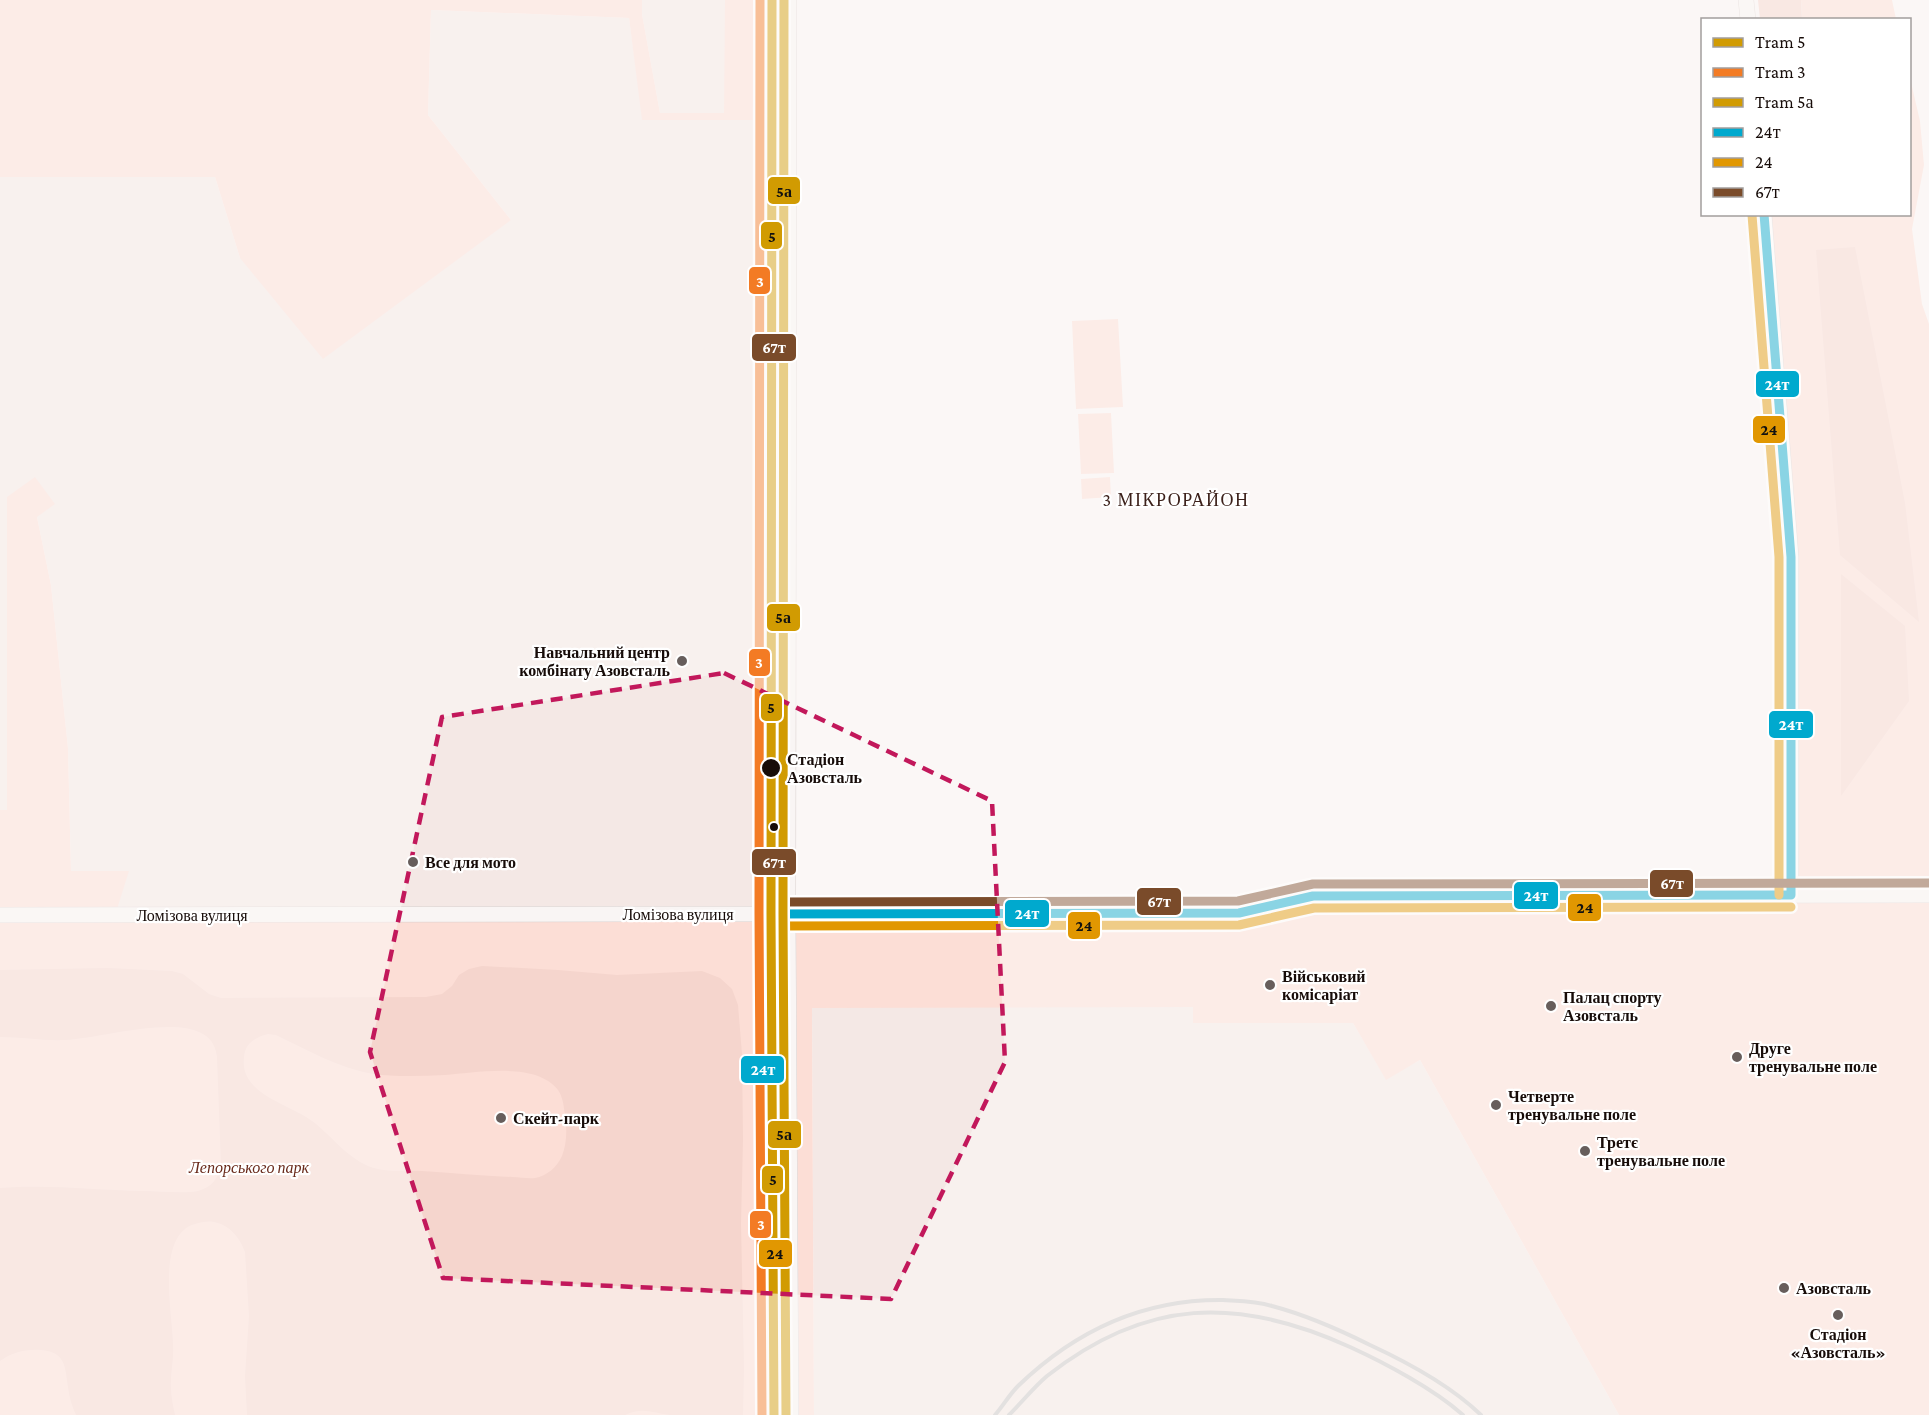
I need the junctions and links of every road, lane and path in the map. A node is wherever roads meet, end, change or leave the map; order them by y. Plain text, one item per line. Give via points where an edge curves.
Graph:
1 (762, 0) edge
2 (789, 0) edge
3 (1746, 0) edge
4 (1748, 18) edge
5 (1764, 216) edge
6 (1791, 895) junction
7 (1929, 895) edge
8 (762, 914) junction
9 (788, 914) junction
10 (0, 915) edge
11 (764, 1415) edge
12 (791, 1415) edge

1 - 8 street
2 - 9 street
3 - 4 street
5 - 6 street via 1791,557
6 - 7 street, Ломізова вулиця
6 - 9 street, Ломізова вулиця via 1313,896 1239,913
8 - 9 street, Ломізова вулиця
8 - 10 street, Ломізова вулиця
8 - 11 street
9 - 12 street

